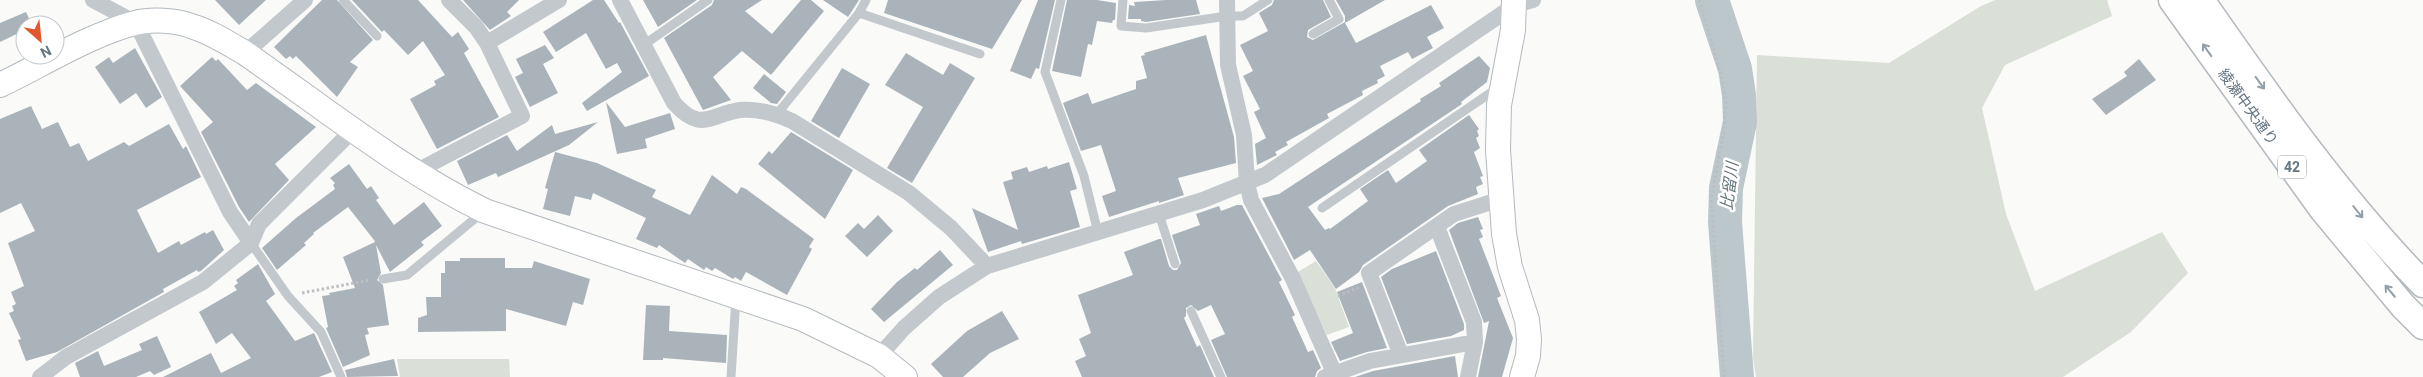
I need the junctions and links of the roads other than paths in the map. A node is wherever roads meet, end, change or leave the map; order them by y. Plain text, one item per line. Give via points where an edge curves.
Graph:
1 (93, 0) edge
2 (304, 0) edge
3 (343, 0) edge
4 (449, 0) edge
5 (620, 0) edge
6 (708, 0) edge
7 (866, 0) edge
8 (1060, 0) edge
9 (1122, 0) edge
10 (1268, 0) edge
11 (1329, 0) edge
12 (2172, 0) edge
13 (2201, 0) edge
14 (553, 2) edge
15 (1521, 2) edge
16 (117, 5) edge
17 (1227, 8) edge
18 (859, 13) junction
19 (136, 23) junction
20 (1313, 34) dead end
21 (377, 36) dead end
22 (487, 44) junction
23 (644, 44) junction
24 (245, 53) junction
25 (980, 54) dead end
26 (1503, 84) junction
27 (0, 85) edge
28 (777, 114) junction
29 (354, 129) junction
30 (415, 172) junction
31 (1247, 183) junction
32 (1501, 199) junction
33 (1322, 208) dead end
34 (484, 211) junction
35 (1159, 214) junction
36 (1437, 226) junction
37 (1098, 233) junction
38 (251, 243) junction
39 (1175, 264) dead end
40 (987, 266) junction
41 (383, 279) road end
42 (2423, 284) edge
43 (736, 297) junction
44 (1191, 311) dead end
45 (2423, 326) edge
46 (1476, 342) junction
47 (1401, 355) junction
48 (879, 356) junction
49 (339, 376) edge
50 (1332, 376) edge
51 (40, 377) edge
52 (731, 377) edge
53 (905, 377) edge
54 (1221, 377) edge
55 (1468, 377) edge
56 (1522, 377) edge

1 - 16 street
2 - 24 street
3 - 21 lane
4 - 22 street via 476,27
5 - 23 street
6 - 23 lane
7 - 18 lane
8 - 37 lane via 1045,72 1084,176
9 - 17 lane via 1121,26 1146,28
10 - 17 lane via 1243,16
11 - 20 lane via 1339,19
45 -> 12 main road, 綾瀬中央通り / 42 via 2323,210
13 -> 42 main road, 綾瀬中央通り / 42 via 2324,171 2386,247
14 - 22 street
15 - 26 street
15 - 31 street via 1273,171
16 - 19 street
17 - 31 street via 1228,66 1244,135
18 - 25 lane
18 - 28 lane
19 - 24 street via 190,25
19 - 27 street
19 - 38 street via 230,212
22 - 30 street via 522,116
23 - 28 street via 683,113 708,120 738,110
24 - 29 street
26 - 32 street via 1498,124
26 - 33 lane
28 - 40 street via 909,193 951,228
29 - 30 street
29 - 38 street via 259,224
30 - 34 street
31 - 35 street
31 - 50 street via 1251,200 1293,279
32 - 36 street via 1454,214
32 - 56 street via 1510,267 1527,320 1528,356
34 - 41 lane via 407,275
34 - 43 street
35 - 37 street
35 - 39 lane
36 - 46 street via 1472,316
36 - 47 street via 1369,273
37 - 40 street
38 - 49 lane via 288,296 321,332
38 - 51 street via 203,282 66,357
40 - 48 street via 939,297
43 - 48 street via 803,319
43 - 52 lane
44 - 54 lane
46 - 47 street
46 - 55 street
47 - 50 street via 1370,361
48 - 53 street

